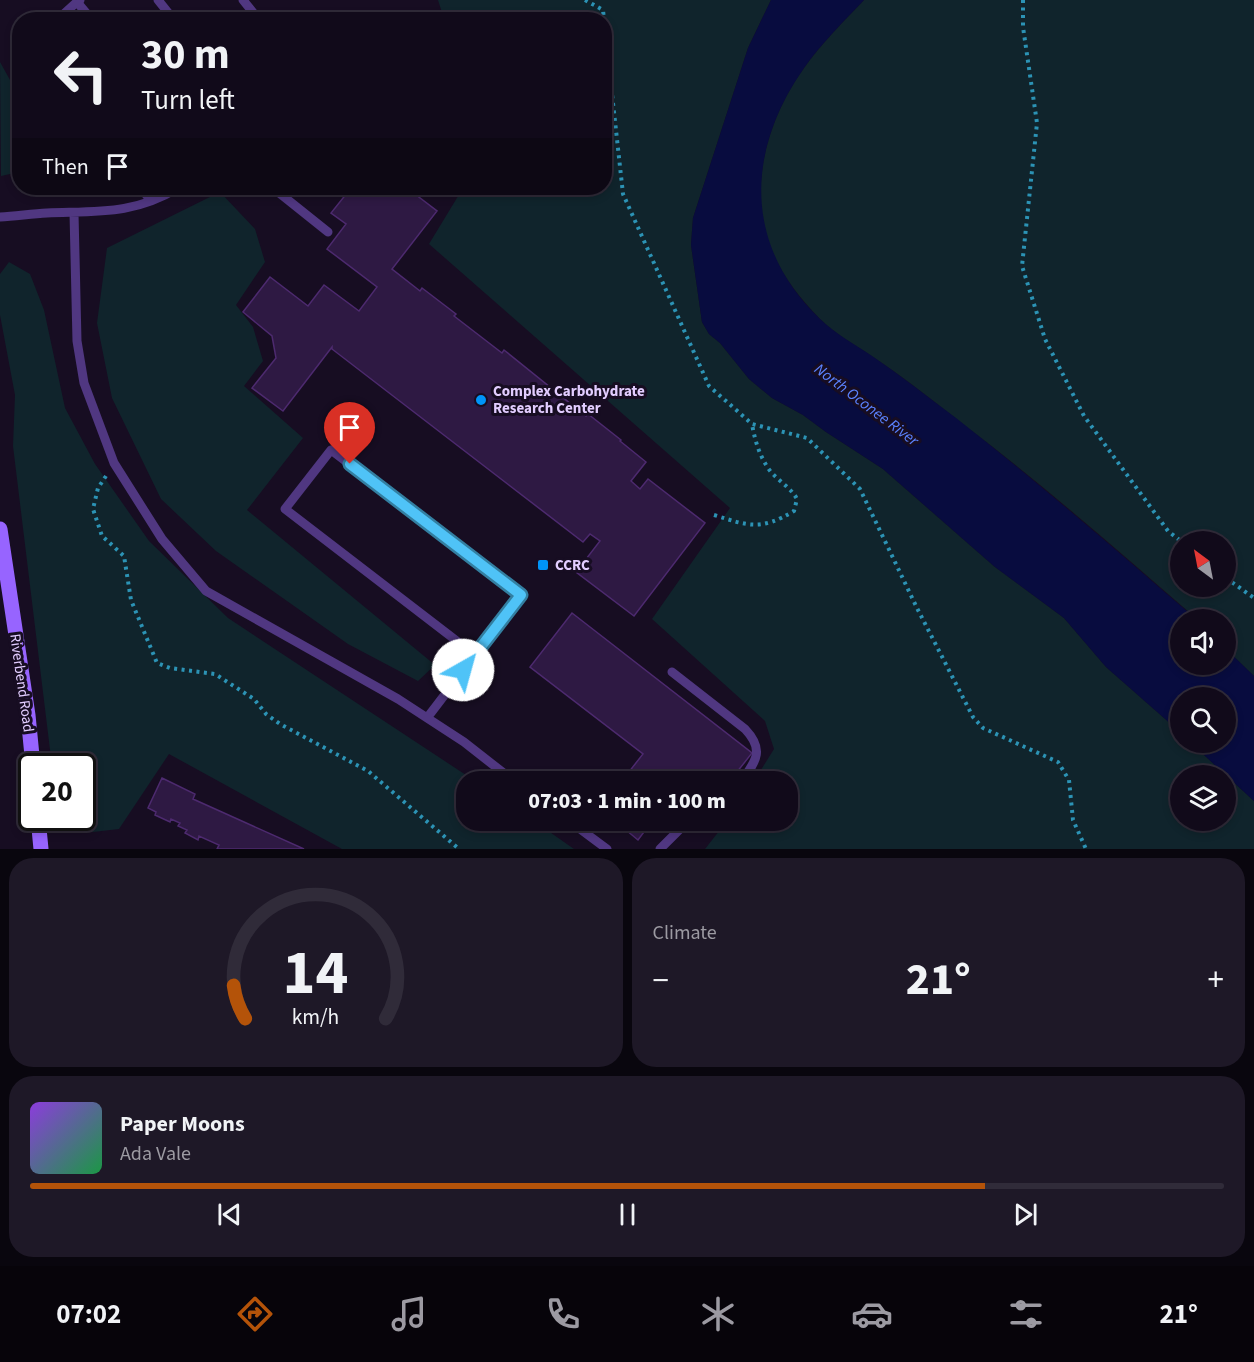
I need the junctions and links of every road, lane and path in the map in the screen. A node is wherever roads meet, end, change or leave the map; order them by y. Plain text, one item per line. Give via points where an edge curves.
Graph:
1 (158, 0) edge
2 (243, 0) edge
3 (585, 0) edge
4 (1023, 0) edge
5 (79, 1) edge
6 (66, 12) edge
7 (168, 12) edge
8 (253, 12) edge
9 (603, 12) edge
10 (612, 97) edge
11 (147, 195) edge
12 (164, 195) edge
13 (282, 195) edge
14 (152, 201) junction
15 (74, 213) junction
16 (0, 217) edge
17 (328, 232) dead end
18 (752, 424) junction
19 (114, 463) junction
20 (714, 515) dead end
21 (0, 529) edge
22 (1170, 533) edge
23 (1236, 585) edge
24 (1254, 598) edge
25 (475, 654) junction
26 (672, 672) dead end
27 (427, 718) junction
28 (32, 753) edge
29 (501, 771) edge
30 (748, 771) edge
31 (39, 831) edge
32 (583, 831) edge
33 (678, 831) edge
34 (41, 849) edge
35 (459, 849) edge
36 (607, 849) edge
37 (660, 849) edge
38 (1086, 849) edge

1 - 7 lane
2 - 8 lane
3 - 9 path
4 - 22 path via 1023,27 1037,123 1022,266 1045,339 1084,416
5 - 6 lane
10 - 18 path via 622,194 710,386
11 - 14 lane
12 - 14 lane
13 - 17 lane
14 - 15 lane via 119,211
15 - 16 lane
15 - 19 lane via 77,341 84,383
18 - 20 path via 756,444 770,471 797,500 794,511 761,526
18 - 38 path via 807,438 860,489 973,717 983,728 1058,762 1069,780 1073,820
19 - 27 lane via 162,539 206,591
19 - 35 path via 98,488 93,509 102,536 124,556 131,600 157,663 215,674 254,699 280,724 368,771
21 - 28 street, Riverbend Road
23 - 24 path
25 - 25 lane via 521,595 331,450 285,509
25 - 27 lane
26 - 30 lane via 753,737 757,757
27 - 29 lane
31 - 34 street
32 - 36 lane
33 - 37 lane

